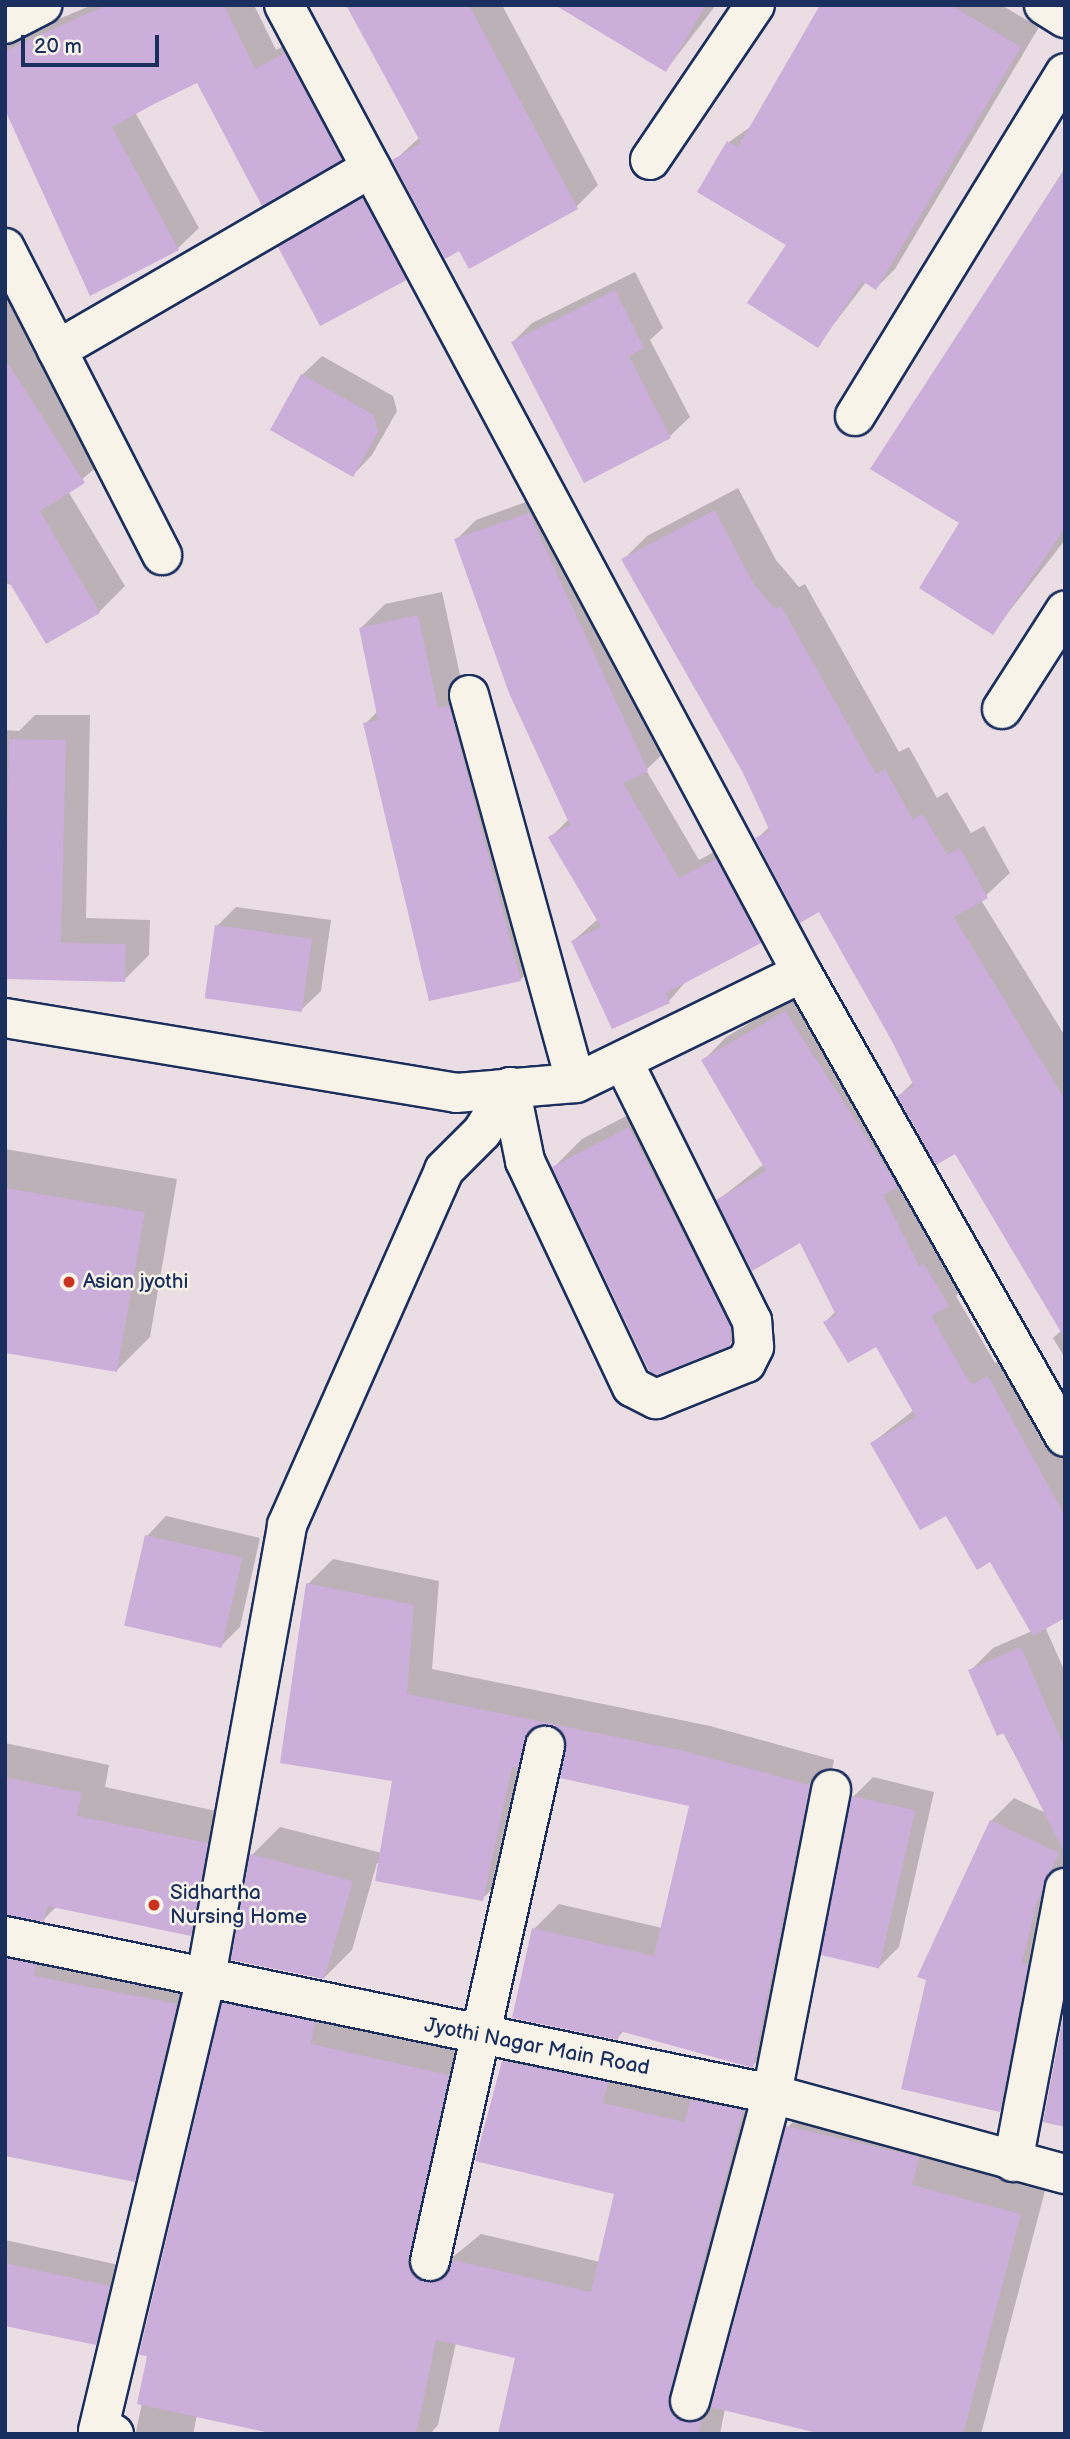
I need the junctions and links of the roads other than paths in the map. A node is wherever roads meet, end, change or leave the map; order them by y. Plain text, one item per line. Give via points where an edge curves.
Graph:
1 (42, 5) edge
2 (284, 5) edge
3 (755, 5) edge
4 (1044, 5) edge
5 (1065, 18) edge
6 (5, 24) edge
7 (1065, 74) edge
8 (650, 160) dead end
9 (371, 168) junction
10 (5, 248) edge
11 (57, 349) junction
12 (855, 416) dead end
13 (162, 555) dead end
14 (1065, 611) edge
15 (469, 695) dead end
16 (1002, 709) dead end
17 (802, 973) junction
18 (5, 1018) edge
19 (623, 1061) junction
20 (576, 1083) junction
21 (510, 1087) junction
22 (1065, 1437) edge
23 (545, 1746) dead end
24 (831, 1790) dead end
25 (1065, 1888) edge
26 (5, 1936) edge
27 (205, 1982) junction
28 (480, 2036) junction
29 (772, 2094) junction
30 (1013, 2162) junction
31 (1065, 2174) edge
32 (430, 2261) dead end
33 (690, 2401) dead end
34 (114, 2434) edge

1 - 6 street
2 - 9 street
3 - 8 street
4 - 5 street
7 - 12 street
9 - 11 street
9 - 17 street
10 - 11 street
11 - 13 street
14 - 16 street
15 - 20 street
17 - 19 street
17 - 22 street
18 - 21 street via 456,1093
19 - 20 street
19 - 21 street via 752,1321 754,1347 746,1363 656,1399 632,1387 525,1161
20 - 21 street
21 - 27 street via 482,1132 444,1170 287,1525
23 - 28 street
24 - 29 street
25 - 30 street
26 - 27 street, Jyothi Nagar Main Road
27 - 28 street, Jyothi Nagar Main Road
27 - 34 street via 98,2431
28 - 29 street, Jyothi Nagar Main Road
28 - 32 street
29 - 30 street, Jyothi Nagar Main Road
29 - 33 street
30 - 31 street, Jyothi Nagar Main Road

